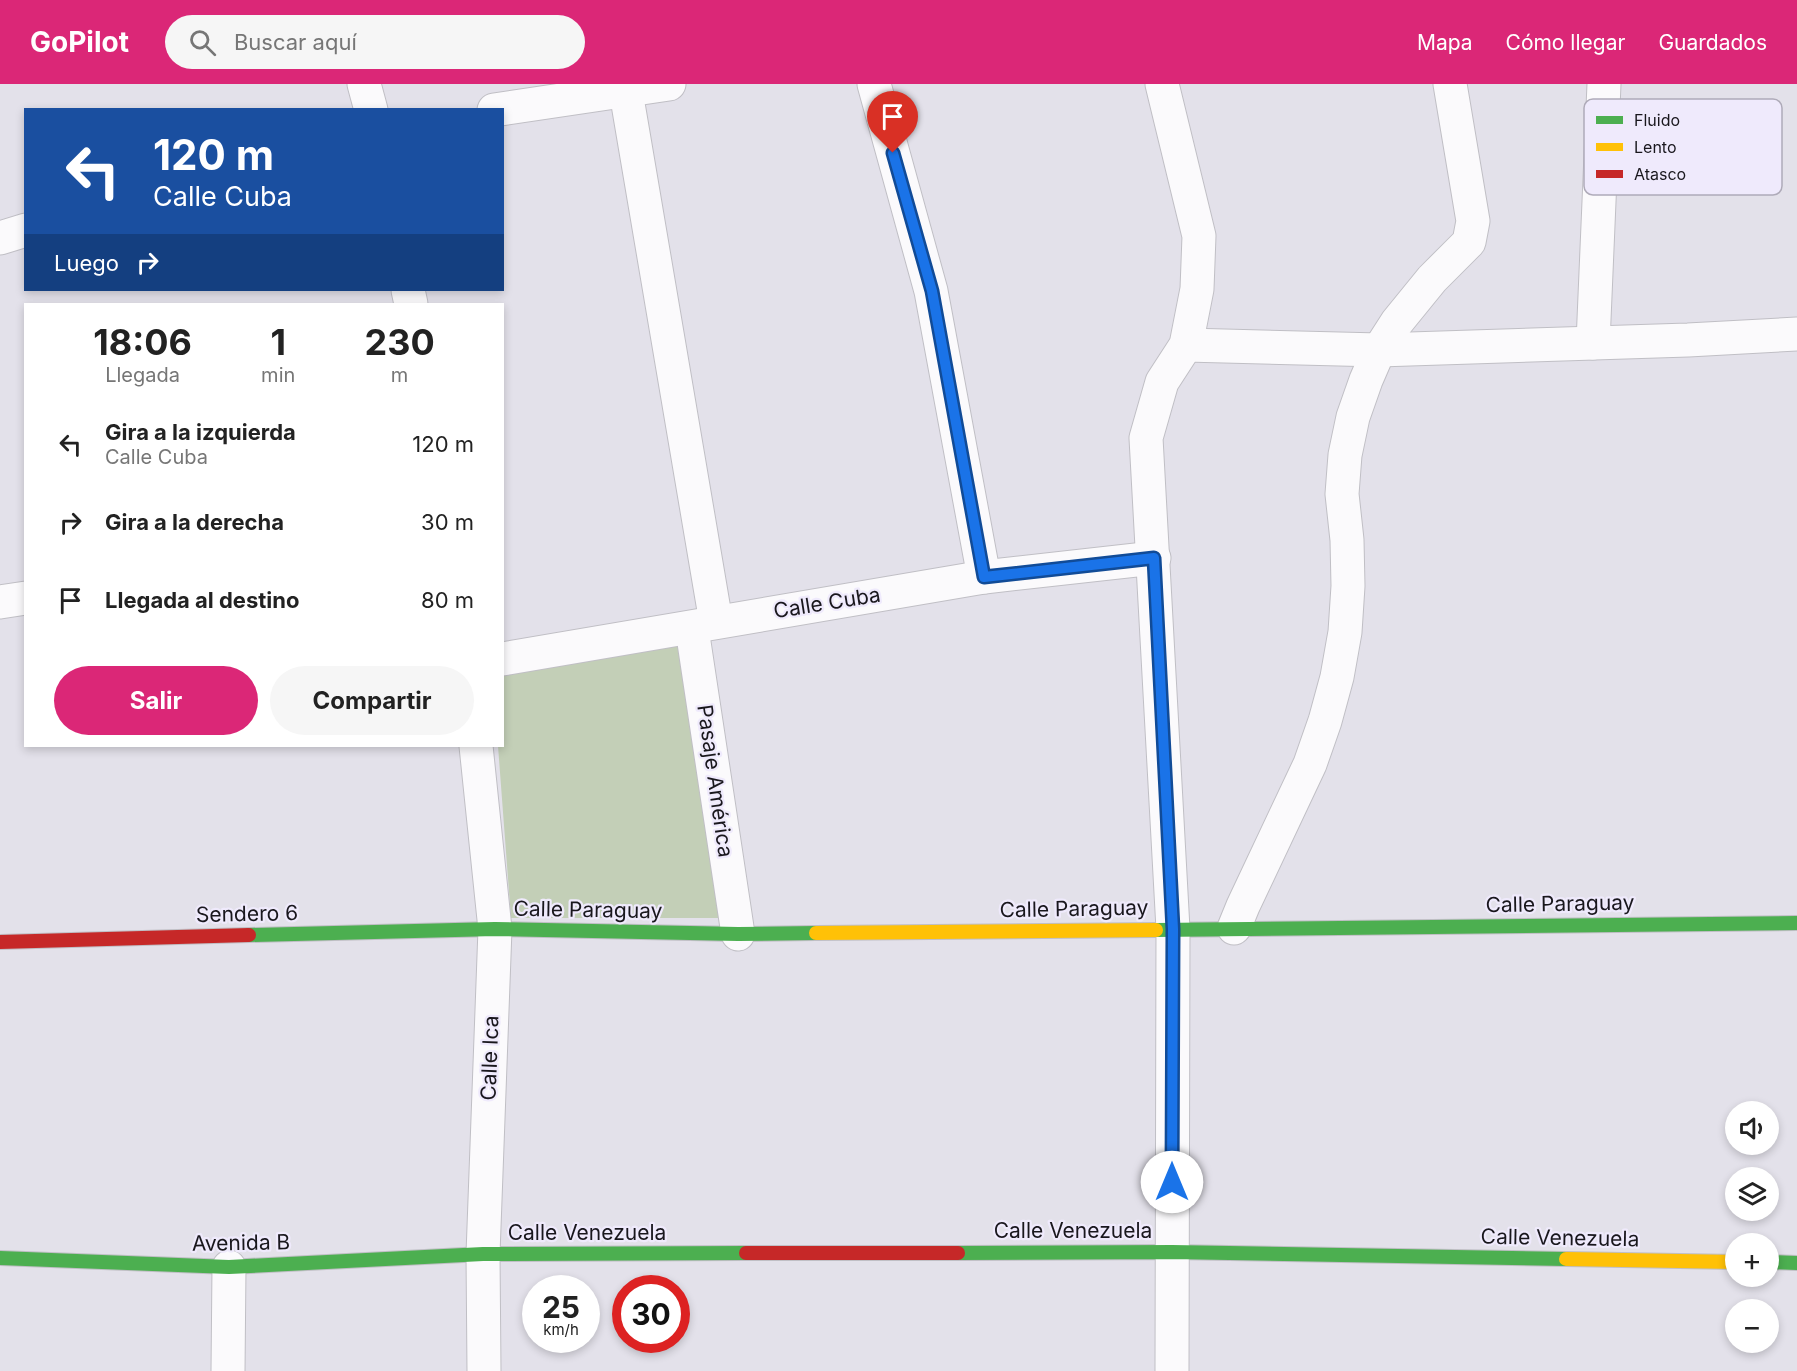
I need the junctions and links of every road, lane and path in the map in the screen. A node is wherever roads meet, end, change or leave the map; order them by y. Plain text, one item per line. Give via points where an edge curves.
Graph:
1 (364, 84) edge
2 (669, 84) edge
3 (874, 84) edge
4 (1162, 84) edge
5 (1450, 84) edge
6 (1604, 84) edge
7 (626, 92) junction
8 (1603, 99) edge
9 (370, 108) edge
10 (504, 109) edge
11 (1599, 195) edge
12 (24, 231) edge
13 (0, 238) edge
14 (1797, 334) edge
15 (1593, 343) junction
16 (1186, 345) junction
17 (1379, 350) junction
18 (1154, 558) junction
19 (984, 577) junction
20 (24, 598) edge
21 (0, 602) edge
22 (704, 625) junction
23 (504, 659) edge
24 (476, 747) edge
25 (1797, 923) edge
26 (1234, 928) junction
27 (495, 929) junction
28 (1173, 929) junction
29 (738, 934) junction
30 (0, 942) edge
31 (1172, 1251) junction
32 (483, 1254) junction
33 (0, 1258) edge
34 (1725, 1262) edge
35 (1779, 1262) edge
36 (1797, 1263) edge
37 (229, 1267) junction
38 (228, 1371) edge
39 (484, 1371) edge
40 (1172, 1371) edge

1 - 9 street
2 - 7 street
3 - 19 street via 932,291
4 - 16 street via 1199,237 1197,289
5 - 17 street via 1473,221 1469,242 1432,279
6 - 8 street
7 - 10 street
7 - 22 street, Pasaje América
11 - 15 street
12 - 13 street
14 - 15 street
15 - 17 street
16 - 17 street
16 - 18 street via 1162,382 1146,438
17 - 26 street via 1365,380 1344,455 1342,494 1348,586 1337,678 1310,764
18 - 19 street, Calle Cuba
18 - 28 street
19 - 22 street, Calle Cuba
20 - 21 street
22 - 23 street, Calle Cuba
22 - 29 street, Pasaje América
24 - 27 street, Calle Ica
25 - 26 street, Calle Paraguay
26 - 28 street, Calle Paraguay
27 - 29 street, Calle Paraguay
27 - 30 street, Sendero 6
27 - 32 street, Calle Ica
28 - 29 street, Calle Paraguay
28 - 31 street
31 - 32 street, Calle Venezuela
31 - 34 street, Calle Venezuela
31 - 40 street
32 - 37 street, Avenida B
32 - 39 street, Calle Ica
33 - 37 street, Avenida B
35 - 36 street
37 - 38 street

